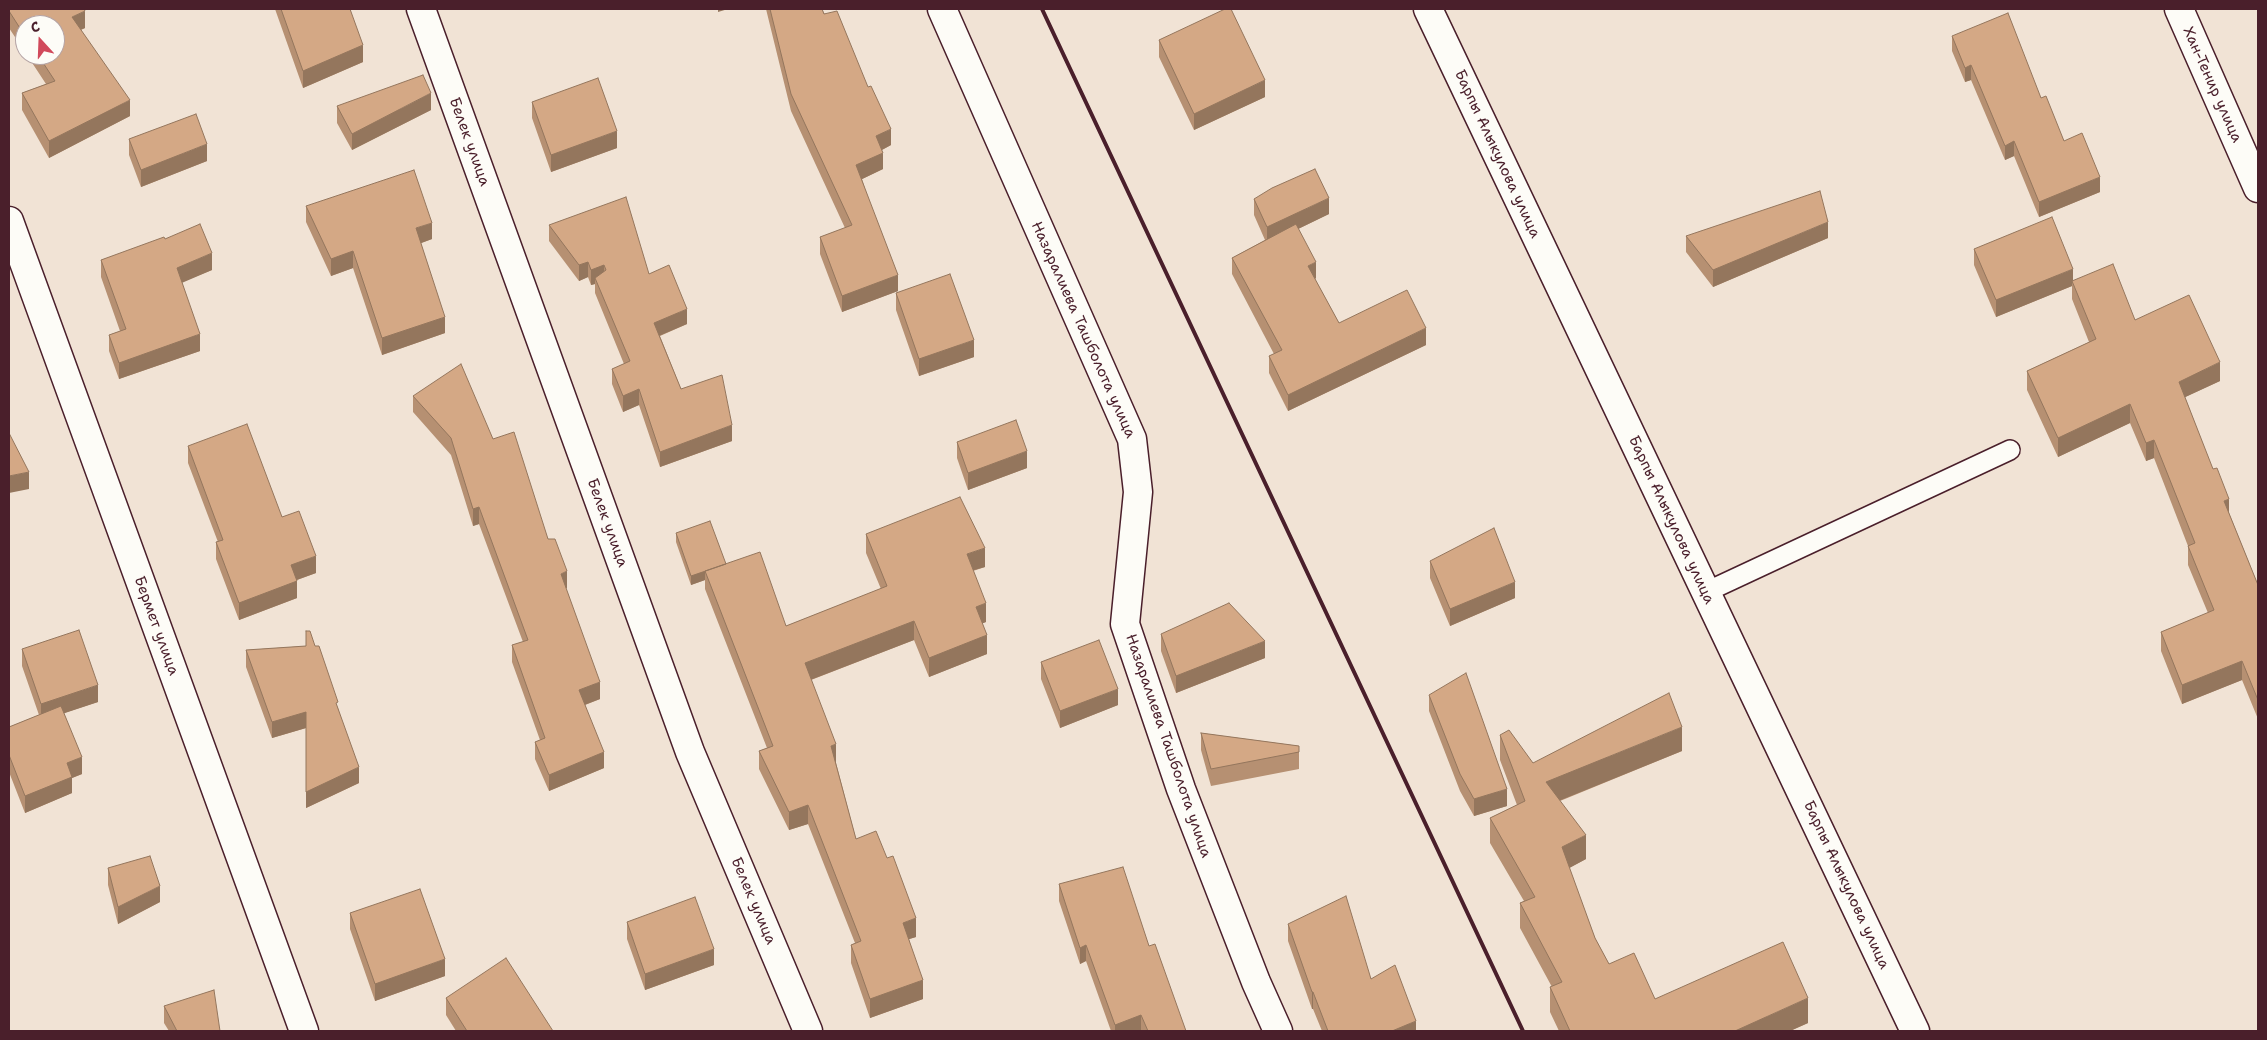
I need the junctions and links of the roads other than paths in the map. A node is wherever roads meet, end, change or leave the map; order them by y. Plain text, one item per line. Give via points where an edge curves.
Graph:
1 (421, 9) edge
2 (942, 9) edge
3 (1428, 9) edge
4 (2179, 9) edge
5 (2258, 188) edge
6 (9, 221) edge
7 (2010, 450) dead end
8 (1706, 592) junction
9 (304, 1031) edge
10 (808, 1031) edge
11 (1278, 1031) edge
12 (1915, 1031) edge

1 - 10 street, Белек улица via 690,752
2 - 11 street, Назаралиева Ташболота улица via 1132,439 1138,492 1125,624 1181,789
3 - 8 street, Барпы Алыкулова улица
4 - 5 street, Хан-Тенир улица
6 - 9 street, Бермет улица
7 - 8 lane
8 - 12 street, Барпы Алыкулова улица

